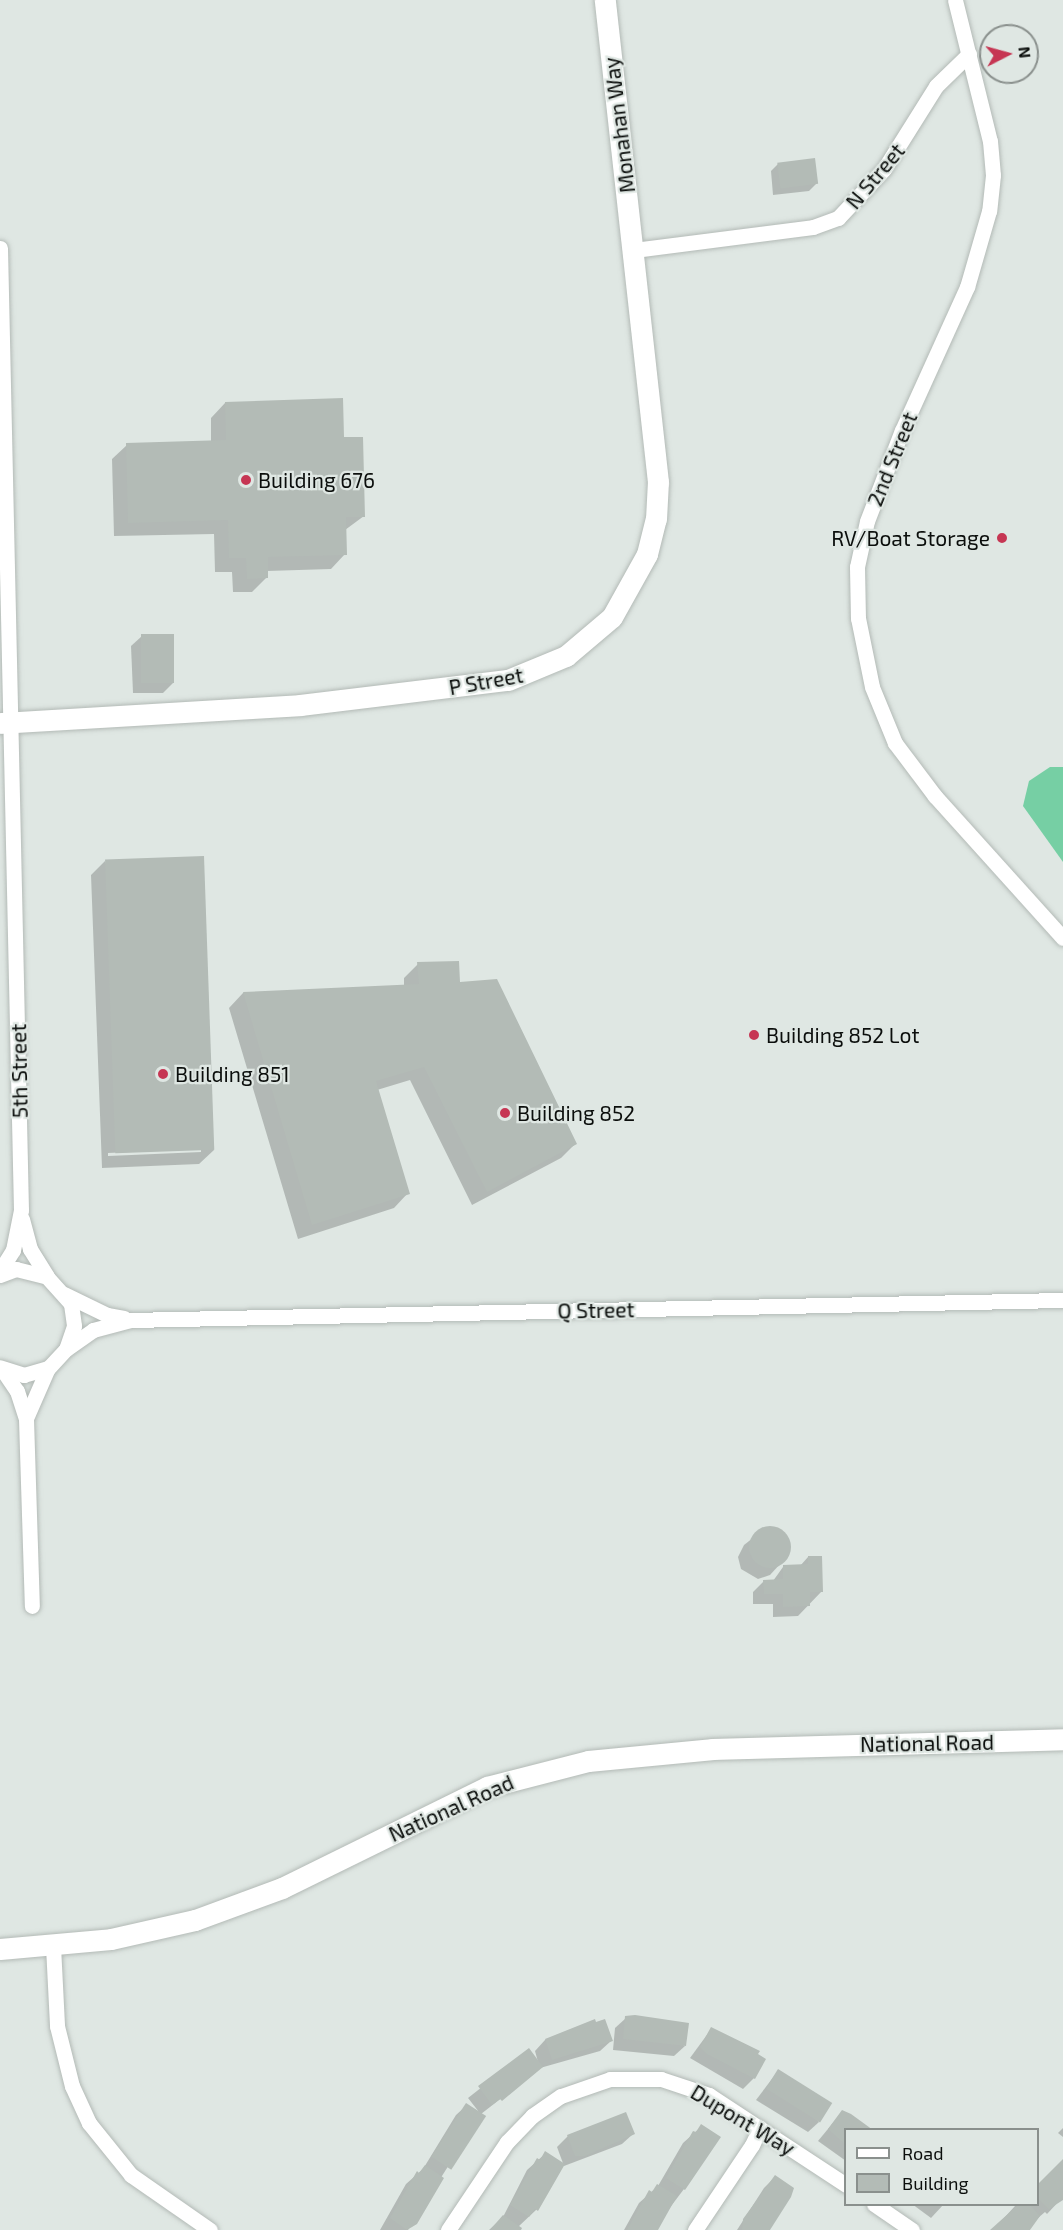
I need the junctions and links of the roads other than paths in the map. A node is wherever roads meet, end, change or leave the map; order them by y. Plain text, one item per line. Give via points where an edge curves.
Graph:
1 (605, 0) edge
2 (955, 0) edge
3 (969, 54) junction
4 (0, 248) edge
5 (634, 250) junction
6 (7, 723) edge
7 (1063, 938) edge
8 (21, 1210) junction
9 (0, 1273) edge
10 (47, 1277) junction
11 (64, 1294) junction
12 (1063, 1300) edge
13 (130, 1320) junction
14 (66, 1349) junction
15 (1, 1368) edge
16 (48, 1368) junction
17 (26, 1419) junction
18 (32, 1606) dead end
19 (1063, 1739) edge
20 (52, 1946) junction
21 (0, 1949) edge
22 (760, 2128) junction
23 (844, 2184) edge
24 (876, 2206) edge
25 (210, 2230) edge
26 (448, 2230) edge
27 (695, 2230) edge
28 (912, 2230) edge

1 - 5 street, Monahan Way
2 - 3 street, 2nd Street
3 - 5 street, N Street via 936,86 884,170 838,218 813,227
3 - 7 street, 2nd Street via 992,159 990,212 967,287 870,512 858,567 858,618 872,687 895,743 935,796
4 - 6 street, 5th Street
5 - 6 street, P Street via 658,482 656,519 648,554 633,586 612,617 582,646 530,674 484,684 300,705
6 - 8 street, 5th Street
8 - 9 street, 5th Street via 13,1250
8 - 10 street, 5th Street via 30,1250
9 - 10 street via 16,1269
10 - 11 street, 5th Street
11 - 13 street, Q Street via 107,1315
11 - 14 street via 73,1314 72,1337
12 - 13 street, Q Street
13 - 14 street, Q Street via 93,1330
14 - 16 street, Q Street
15 - 16 street via 24,1374
15 - 17 street via 17,1391
16 - 17 street
17 - 18 street
19 - 20 street, National Road via 713,1749 588,1761 487,1787 282,1888 236,1906 158,1929
20 - 21 street, National Road
20 - 25 street via 60,2042 72,2086 89,2123 131,2175
22 - 23 street, Dupont Way
22 - 26 street, Dupont Way via 686,2085 635,2077 585,2086 545,2106 520,2127
22 - 27 street via 753,2145
24 - 28 street

